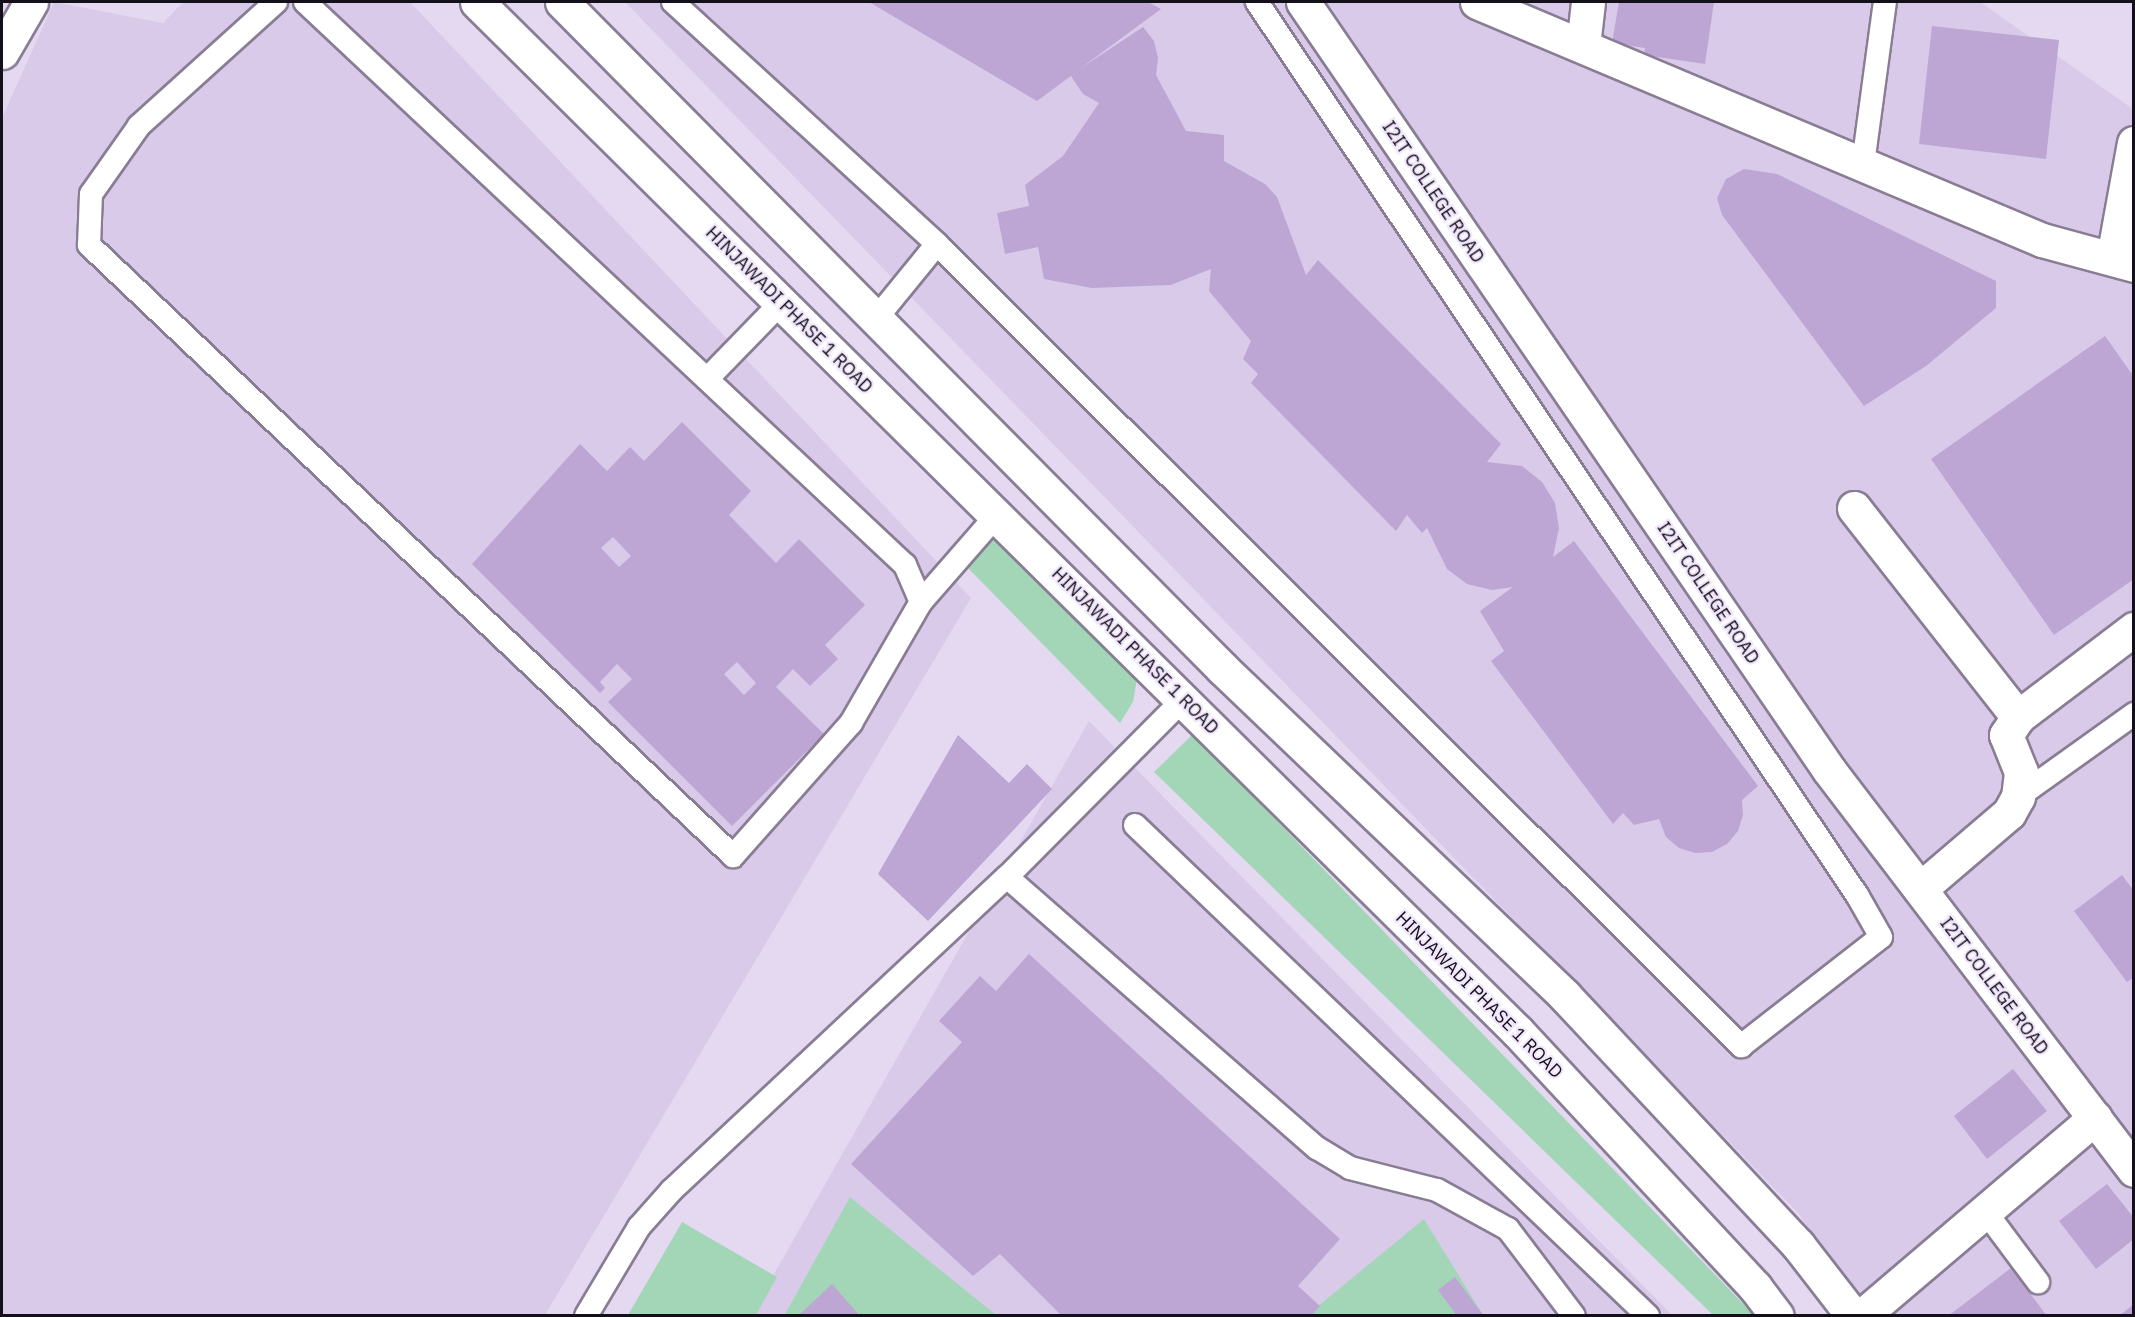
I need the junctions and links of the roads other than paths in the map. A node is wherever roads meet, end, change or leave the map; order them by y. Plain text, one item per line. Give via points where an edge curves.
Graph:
1 (31, 2) edge
2 (276, 2) edge
3 (305, 2) edge
4 (477, 2) edge
5 (562, 2) edge
6 (673, 2) edge
7 (1257, 2) edge
8 (1303, 2) edge
9 (1477, 2) edge
10 (1588, 2) edge
11 (1885, 2) edge
12 (1583, 46) junction
13 (2, 52) edge
14 (2133, 143) edge
15 (1863, 164) junction
16 (2129, 191) edge
17 (937, 244) junction
18 (2123, 262) edge
19 (782, 302) junction
20 (875, 320) junction
21 (707, 380) junction
22 (1854, 508) dead end
23 (997, 515) junction
24 (921, 602) junction
25 (2133, 629) edge
26 (1184, 699) junction
27 (2133, 714) edge
28 (2018, 717) junction
29 (2018, 797) junction
30 (1135, 825) dead end
31 (1007, 877) junction
32 (1920, 889) junction
33 (2095, 1118) junction
34 (2133, 1170) edge
35 (1985, 1211) junction
36 (2038, 1281) dead end
37 (586, 1316) edge
38 (1574, 1316) edge
39 (1648, 1316) edge
40 (1777, 1316) edge
41 (1853, 1316) edge
42 (1862, 1316) edge

1 - 13 main road
2 - 24 lane via 139,126 91,194 89,245 734,856 851,723
3 - 21 lane
4 - 19 main road, HINJAWADI PHASE 1 ROAD
5 - 20 main road
6 - 17 lane
7 - 17 lane via 1857,895 1881,937 1742,1046
8 - 32 main road, I2IT COLLEGE ROAD via 1829,770
9 - 12 main road
10 - 12 main road
11 - 15 lane
12 - 15 main road
14 - 16 main road
15 - 18 main road via 2042,240
16 - 18 main road
17 - 20 lane
19 - 21 lane
19 - 23 main road, HINJAWADI PHASE 1 ROAD
20 - 41 main road via 1223,669 1565,996 1798,1245
21 - 24 lane via 905,565
22 - 28 main road
23 - 24 lane
23 - 26 main road, HINJAWADI PHASE 1 ROAD
25 - 28 main road
26 - 31 lane
26 - 40 main road, HINJAWADI PHASE 1 ROAD via 1518,1032 1755,1287
27 - 29 lane
28 - 29 main road via 2007,735 2021,772
29 - 32 main road via 2009,813
30 - 39 lane
31 - 37 lane via 672,1190 639,1227
31 - 38 lane via 1317,1148 1350,1168 1437,1190 1508,1229
32 - 33 main road, I2IT COLLEGE ROAD
33 - 34 main road, I2IT COLLEGE ROAD
33 - 35 main road
35 - 36 lane
35 - 42 main road

